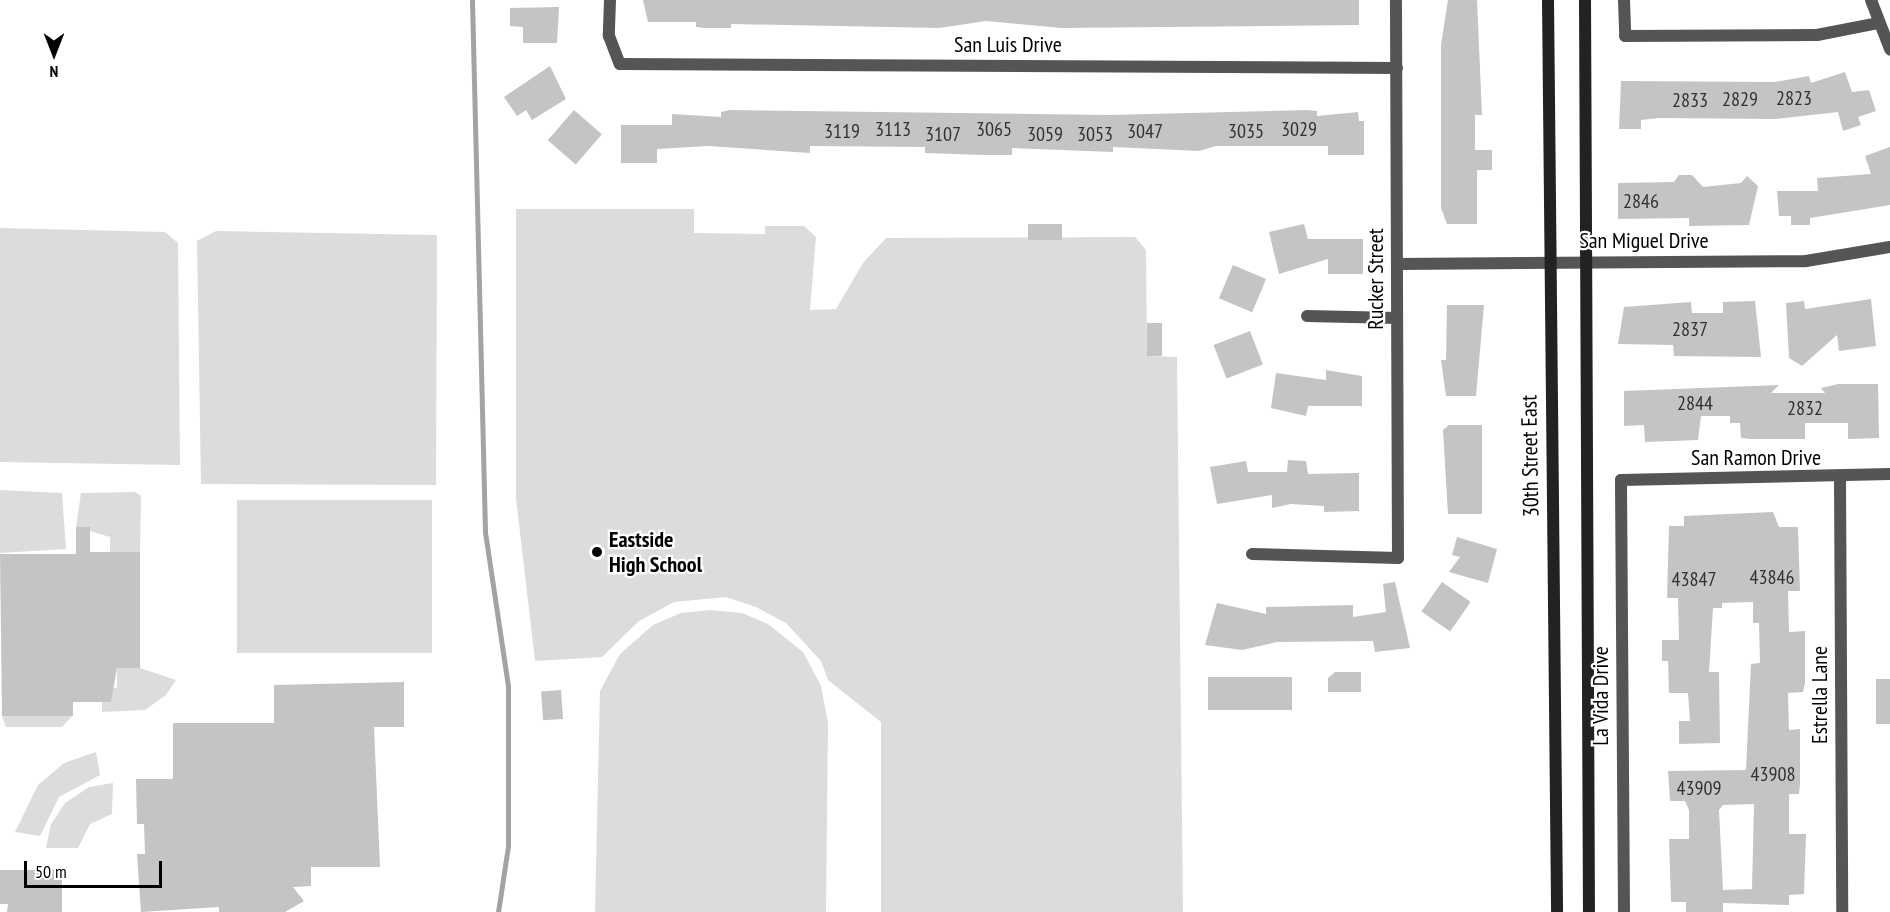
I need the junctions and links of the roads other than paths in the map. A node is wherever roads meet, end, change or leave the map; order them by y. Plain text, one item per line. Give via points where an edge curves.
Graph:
1 (610, 0) edge
2 (1396, 0) edge
3 (1548, 0) edge
4 (1585, 0) edge
5 (1624, 0) edge
6 (1871, 0) edge
7 (1878, 23) junction
8 (1890, 49) edge
9 (1397, 68) junction
10 (1890, 248) edge
11 (1548, 263) junction
12 (1585, 263) junction
13 (1397, 264) junction
14 (1307, 316) dead end
15 (1397, 318) junction
16 (1890, 474) edge
17 (1840, 479) junction
18 (1621, 480) joint
19 (1252, 554) dead end
20 (1557, 912) edge
21 (1589, 912) edge
22 (1624, 912) edge
23 (1842, 912) edge

1 - 9 street, San Luis Drive via 609,36 620,64
2 - 9 street, Rucker Street
3 - 11 main road, 30th Street East
4 - 12 main road
5 - 7 street via 1625,36 1816,35
6 - 7 street
7 - 8 street
9 - 13 street, Rucker Street
10 - 12 street, San Miguel Drive via 1806,261
11 - 12 street, San Miguel Drive
11 - 13 street, San Miguel Drive
11 - 20 main road, 30th Street East
12 - 21 main road
13 - 15 street, Rucker Street
14 - 15 street
15 - 19 street, Rucker Street via 1398,558
16 - 17 street, San Ramon Drive
17 - 18 street, San Ramon Drive
17 - 23 street, Estrella Lane
18 - 22 street, La Vida Drive

